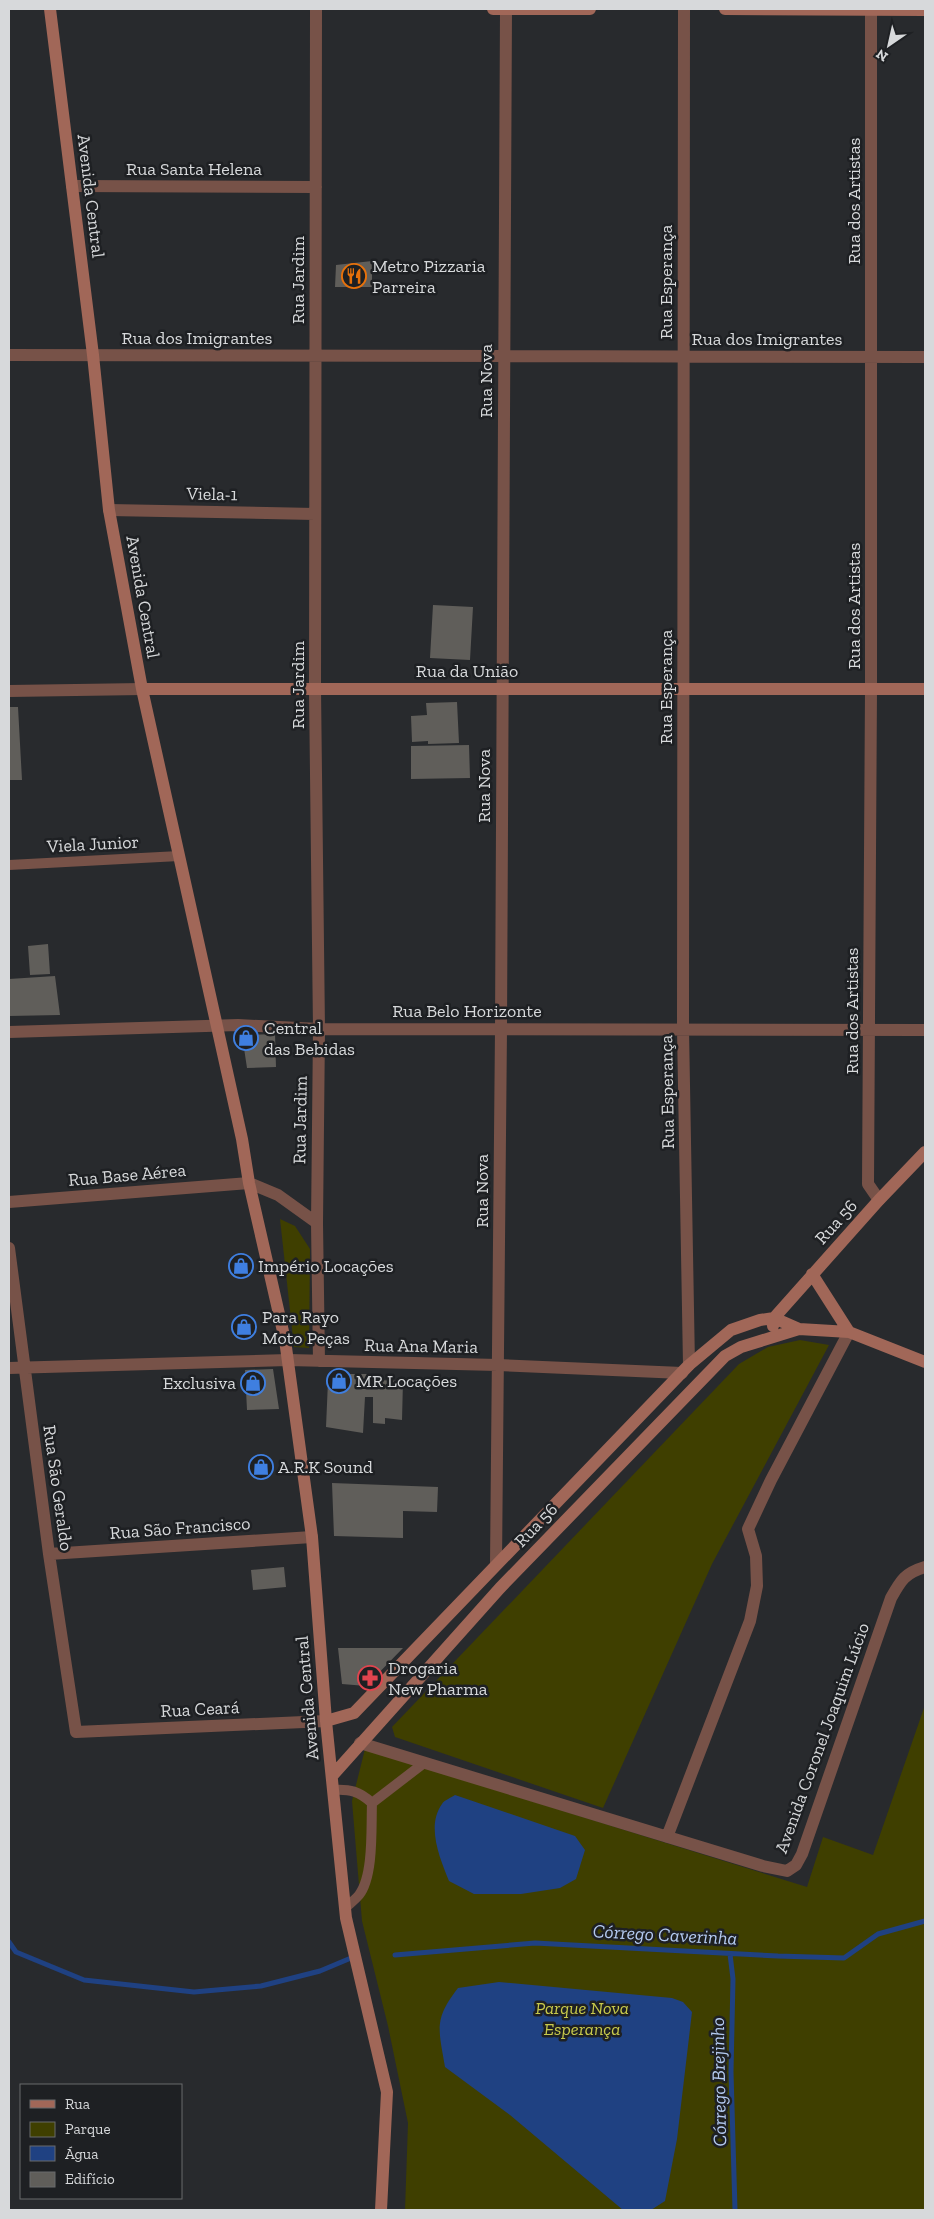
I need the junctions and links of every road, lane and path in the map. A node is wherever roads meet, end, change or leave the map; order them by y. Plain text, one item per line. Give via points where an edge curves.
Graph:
1 (50, 9) edge
2 (316, 9) edge
3 (493, 9) edge
4 (506, 9) edge
5 (590, 9) edge
6 (684, 9) edge
7 (725, 9) edge
8 (872, 9) edge
9 (925, 10) edge
10 (72, 186) junction
11 (316, 187) junction
12 (9, 355) edge
13 (93, 355) junction
14 (316, 356) junction
15 (503, 356) junction
16 (684, 356) junction
17 (872, 357) junction
18 (925, 357) edge
19 (109, 510) junction
20 (315, 514) junction
21 (142, 689) junction
22 (315, 689) junction
23 (502, 689) junction
24 (683, 689) junction
25 (925, 689) edge
26 (871, 690) junction
27 (9, 691) edge
28 (180, 856) junction
29 (9, 864) edge
30 (216, 1026) junction
31 (319, 1029) junction
32 (501, 1029) junction
33 (683, 1029) junction
34 (869, 1030) junction
35 (925, 1030) edge
36 (9, 1032) edge
37 (925, 1152) edge
38 (249, 1183) junction
39 (879, 1200) junction
40 (9, 1202) edge
41 (317, 1223) junction
42 (9, 1248) edge
43 (812, 1274) junction
44 (774, 1318) junction
45 (799, 1329) junction
46 (849, 1332) junction
47 (772, 1337) junction
48 (288, 1360) junction
49 (319, 1361) junction
50 (925, 1362) edge
51 (498, 1365) junction
52 (9, 1368) edge
53 (24, 1368) junction
54 (686, 1369) junction
55 (312, 1537) junction
56 (49, 1554) junction
57 (496, 1564) junction
58 (925, 1567) edge
59 (326, 1721) junction
60 (76, 1732) joint
61 (360, 1744) junction
62 (424, 1763) junction
63 (332, 1776) junction
64 (333, 1790) junction
65 (372, 1803) junction
66 (667, 1836) junction
67 (345, 1913) junction
68 (381, 2210) edge

1 - 10 street, Avenida Central
2 - 11 street, Rua Jardim
3 - 4 street
4 - 5 street
4 - 15 street, Rua Nova
6 - 16 street, Rua Esperança
7 - 8 street
8 - 9 street
8 - 17 street, Rua dos Artistas
10 - 11 street, Rua Santa Helena
10 - 13 street, Avenida Central
11 - 14 street, Rua Jardim
12 - 13 street, Rua dos Imigrantes
13 - 14 street, Rua dos Imigrantes
13 - 19 street, Avenida Central
14 - 15 street, Rua dos Imigrantes
14 - 20 street, Rua Jardim
15 - 16 street, Rua dos Imigrantes
15 - 23 street, Rua Nova
16 - 17 street, Rua dos Imigrantes
16 - 24 street, Rua Esperança
17 - 18 street, Rua dos Imigrantes
17 - 26 street, Rua dos Artistas
19 - 20 street, Viela-1
19 - 21 street, Avenida Central
20 - 22 street, Rua Jardim
21 - 22 street, Rua da União
21 - 27 street, Rua da União
21 - 28 street, Avenida Central
22 - 23 street, Rua da União
22 - 31 street, Rua Jardim
23 - 24 street, Rua da União
23 - 32 street, Rua Nova
24 - 26 street, Rua da União
24 - 33 street, Rua Esperança
25 - 26 street, Rua da União
26 - 34 street, Rua dos Artistas
28 - 29 lane, Viela Junior
28 - 30 street, Avenida Central
30 - 31 street, Rua Belo Horizonte
30 - 36 street, Rua Belo Horizonte
30 - 38 street, Avenida Central
31 - 32 street, Rua Belo Horizonte
31 - 41 street, Rua Jardim
32 - 33 street, Rua Belo Horizonte
32 - 51 street, Rua Nova
33 - 34 street, Rua Belo Horizonte
33 - 54 street, Rua Esperança
34 - 35 street, Rua Belo Horizonte
34 - 39 street, Rua dos Artistas via 868,1184
37 - 39 street, Rua 56
38 - 40 street, Rua Base Aérea
38 - 41 street via 278,1195
38 - 48 street, Avenida Central
39 - 43 street, Rua 56
41 - 49 street, Rua Jardim
42 - 53 street, Rua São Geraldo
43 - 44 street, Rua 56
43 - 46 street
44 - 45 street
44 - 47 street
44 - 54 street, Rua 56 via 731,1330
45 - 46 street
45 - 47 street
46 - 50 street
46 - 66 street via 748,1529 756,1556 757,1586 750,1621
47 - 61 street, Rua 56 via 725,1356 500,1588
48 - 49 street, Rua Ana Maria
48 - 53 street, Rua Ana Maria
48 - 55 street, Avenida Central
49 - 51 street, Rua Ana Maria
51 - 54 street, Rua Ana Maria
51 - 57 street, Rua Nova
52 - 53 street, Rua Ana Maria
53 - 56 street, Rua São Geraldo
54 - 57 street, Rua 56
55 - 56 street, Rua São Francisco
55 - 59 street, Avenida Central
56 - 60 street, Rua São Geraldo
57 - 59 street, Rua 56 via 354,1713
58 - 66 street, Avenida Coronel Joaquim Lúcio via 914,1570 901,1580 891,1598 796,1864 787,1871
59 - 60 street, Rua Ceará
59 - 63 street, Avenida Central
61 - 62 street, Avenida Coronel Joaquim Lúcio
61 - 63 street, Rua 56
62 - 65 lane
62 - 66 street, Avenida Coronel Joaquim Lúcio
63 - 64 street, Avenida Central
64 - 65 lane via 350,1789 361,1793
64 - 67 street, Avenida Central
65 - 67 lane via 366,1883
67 - 68 street, Avenida Central via 387,2092

